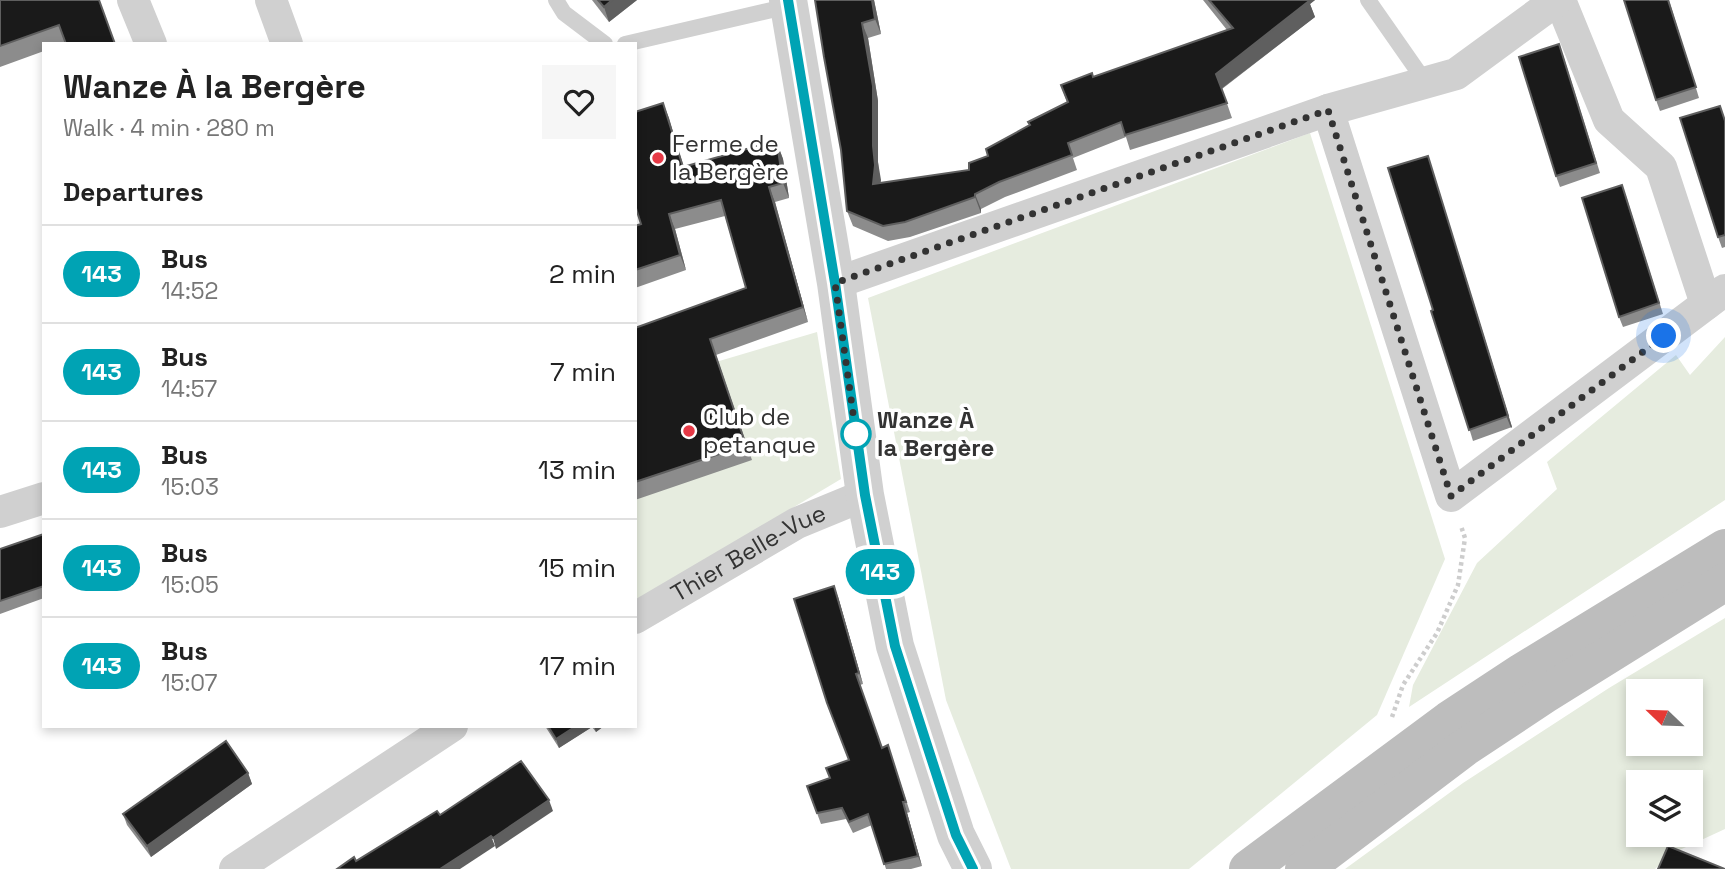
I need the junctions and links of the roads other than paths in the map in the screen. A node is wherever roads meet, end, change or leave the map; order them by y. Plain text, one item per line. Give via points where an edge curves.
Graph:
1 (134, 0) edge
2 (271, 0) edge
3 (556, 0) edge
4 (1368, 0) edge
5 (1558, 0) edge
6 (788, 3) edge
7 (151, 42) edge
8 (286, 42) edge
9 (602, 42) edge
10 (633, 42) edge
11 (1426, 83) junction
12 (1328, 110) junction
13 (835, 283) junction
14 (1716, 297) edge
15 (865, 495) junction
16 (42, 499) edge
17 (0, 512) edge
18 (1725, 548) edge
19 (1725, 582) edge
20 (637, 617) edge
21 (449, 728) edge
22 (956, 852) edge
23 (235, 869) edge
24 (973, 869) edge
25 (1248, 869) edge
26 (1304, 869) edge

1 - 7 street
2 - 8 street
3 - 9 lane via 564,13
4 - 11 lane
5 - 11 street via 1455,74
5 - 14 street via 1609,120 1661,167
6 - 10 lane
6 - 13 street
11 - 12 street
12 - 13 street
12 - 14 street via 1451,496
13 - 15 street
15 - 20 street, Thier Belle-Vue via 797,523
15 - 22 street via 895,646
16 - 17 street
18 - 25 main road via 1449,720
19 - 26 main road via 1464,748
21 - 23 street
22 - 24 street

